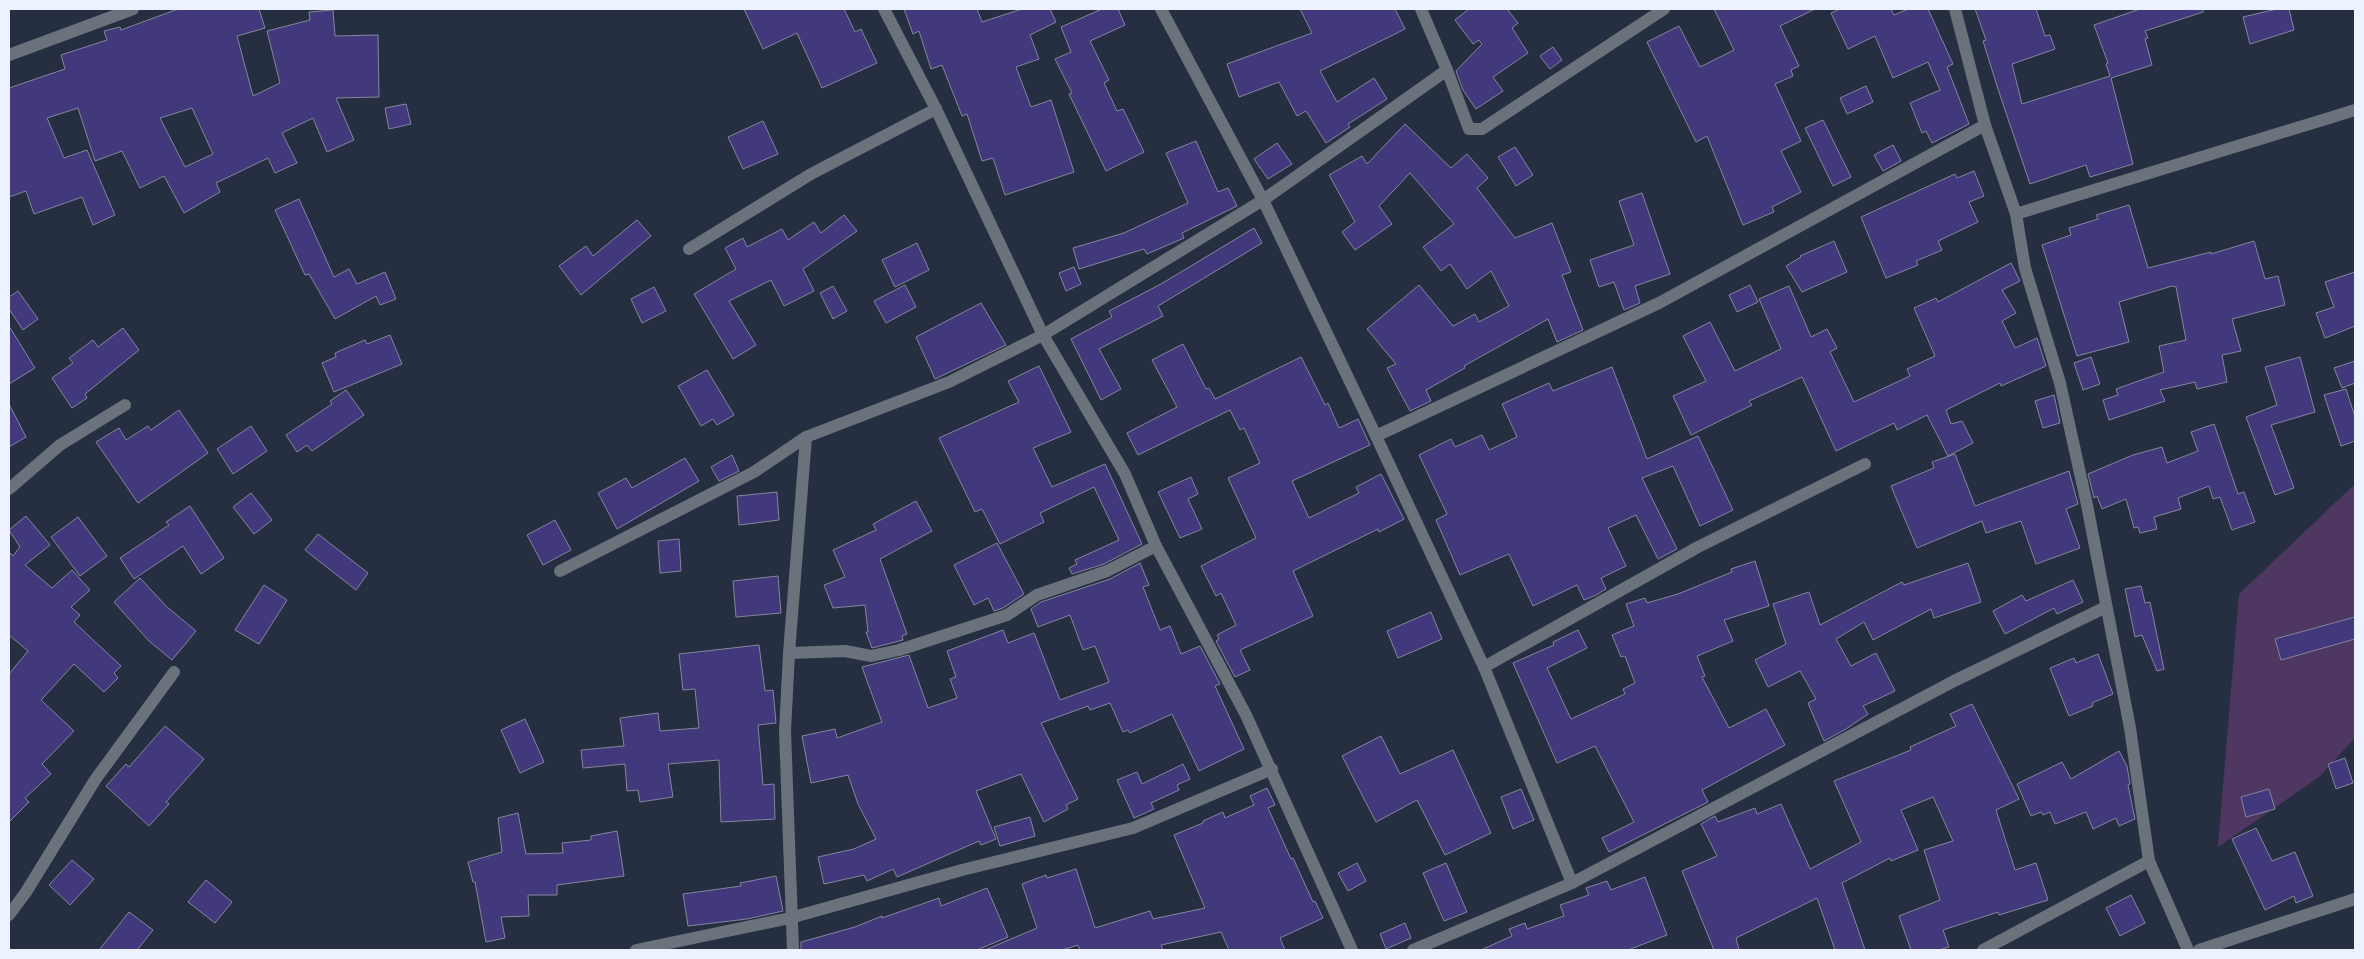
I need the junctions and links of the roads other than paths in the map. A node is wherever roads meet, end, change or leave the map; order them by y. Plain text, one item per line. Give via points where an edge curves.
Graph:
1 (132, 9) edge
2 (884, 9) edge
3 (1161, 9) edge
4 (1421, 9) edge
5 (1664, 9) edge
6 (1955, 9) edge
7 (9, 56) edge
8 (1447, 70) junction
9 (936, 109) junction
10 (2355, 110) edge
11 (1985, 125) junction
12 (1262, 200) junction
13 (2016, 214) junction
14 (689, 249) dead end
15 (1043, 335) junction
16 (125, 405) dead end
17 (1376, 436) junction
18 (806, 437) junction
19 (1865, 464) dead end
20 (9, 489) edge
21 (1156, 546) junction
22 (560, 571) dead end
23 (2106, 607) junction
24 (789, 653) junction
25 (1484, 667) junction
26 (174, 672) dead end
27 (1272, 770) junction
28 (2149, 861) junction
29 (1572, 883) junction
30 (2355, 899) edge
31 (9, 915) edge
32 (790, 918) junction
33 (636, 950) edge
34 (793, 950) edge
35 (1352, 950) edge
36 (1413, 950) edge
37 (1982, 950) edge
38 (2188, 950) edge
39 (2199, 950) edge

1 - 7 street
2 - 9 street
3 - 12 street
4 - 8 street
5 - 8 street via 1482,129 1468,129
6 - 11 street
8 - 12 street
9 - 14 street via 811,174
9 - 15 street
10 - 13 street
11 - 13 street
11 - 17 street via 1660,302
12 - 15 street
12 - 17 street
13 - 23 street via 2025,268 2060,383
15 - 18 street via 949,382
15 - 21 street via 1125,474
16 - 20 street via 60,444
17 - 25 street
18 - 22 street via 754,472
18 - 24 street
19 - 25 street via 1698,547
21 - 24 street via 1108,571 1037,595 1007,615 899,650 871,656 845,651
21 - 27 street
23 - 28 street via 2130,728
23 - 29 street via 1954,681
24 - 32 street via 785,731
25 - 29 street
26 - 31 street via 95,780
27 - 32 street via 1133,828 962,870
27 - 35 street
28 - 37 street
28 - 38 street
29 - 36 street
30 - 39 street
32 - 33 street
32 - 34 street

